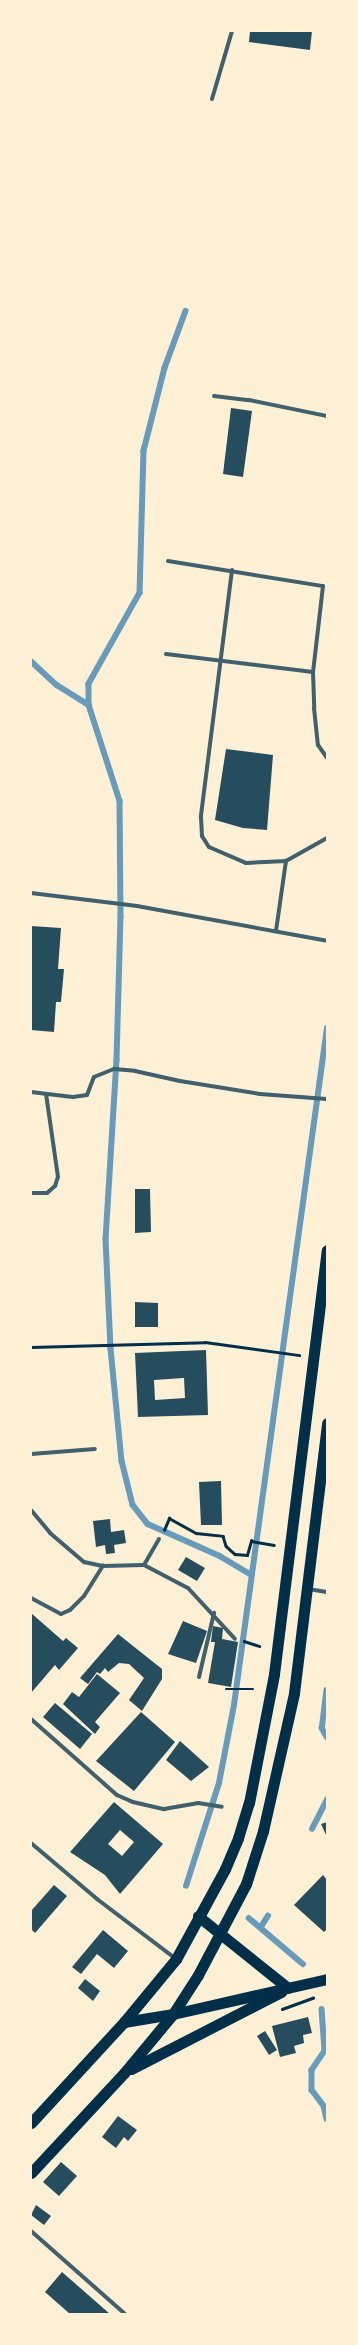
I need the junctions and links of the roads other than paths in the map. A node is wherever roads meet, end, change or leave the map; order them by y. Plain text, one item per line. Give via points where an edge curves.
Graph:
1 (232, 31) edge
2 (212, 99) dead end
3 (214, 396) dead end
4 (327, 416) edge
5 (168, 561) dead end
6 (232, 570) junction
7 (166, 654) dead end
8 (223, 661) junction
9 (314, 672) junction
10 (327, 758) edge
11 (327, 838) edge
12 (286, 861) junction
13 (31, 893) edge
14 (276, 931) junction
15 (327, 941) edge
16 (31, 1092) edge
17 (46, 1094) junction
18 (327, 1099) edge
19 (31, 1193) edge
20 (327, 1250) edge
21 (327, 1423) edge
22 (94, 1449) dead end
23 (31, 1454) edge
24 (31, 1510) edge
25 (159, 1539) dead end
26 (144, 1565) junction
27 (103, 1566) junction
28 (307, 1589) junction
29 (327, 1592) edge
30 (31, 1598) edge
31 (214, 1614) junction
32 (235, 1639) road end
33 (199, 1677) dead end
34 (31, 1719) edge
35 (222, 1807) dead end
36 (31, 1843) edge
37 (198, 1916) junction
38 (221, 1932) junction
39 (176, 1959) junction
40 (327, 1979) edge
41 (288, 1988) junction
42 (173, 2014) junction
43 (124, 2022) junction
44 (124, 2073) junction
45 (31, 2124) edge
46 (31, 2173) edge
47 (31, 2231) edge
48 (125, 2314) edge

1 - 2 street
3 - 4 street via 249,400
5 - 6 street
6 - 8 street
6 - 9 street via 323,586
7 - 8 street
8 - 9 street
8 - 12 street via 201,817 202,836 209,847 246,863
9 - 10 street via 318,745
11 - 12 street
12 - 14 street
13 - 14 street via 137,906
14 - 15 street
16 - 17 street
17 - 18 street via 73,1097 87,1095 94,1077 114,1069 260,1094
17 - 19 street via 58,1178 55,1186 48,1192
20 - 37 highway via 274,1674 257,1766 238,1838 225,1869
21 - 28 highway
22 - 23 street
24 - 27 street via 50,1533 84,1562
25 - 26 street
26 - 27 street
26 - 31 street via 188,1588
27 - 30 street via 84,1596 70,1610 61,1614
28 - 29 street
28 - 38 highway via 294,1693 265,1824 246,1884
31 - 32 street
31 - 33 street
34 - 35 street via 117,1795 133,1802 164,1809 198,1803
36 - 39 street via 97,1899
37 - 38 highway
37 - 39 highway
38 - 41 highway
38 - 42 highway
39 - 43 highway
40 - 41 highway
41 - 42 highway
41 - 44 highway
42 - 43 highway
42 - 44 highway
43 - 45 highway
44 - 46 highway
47 - 48 street

